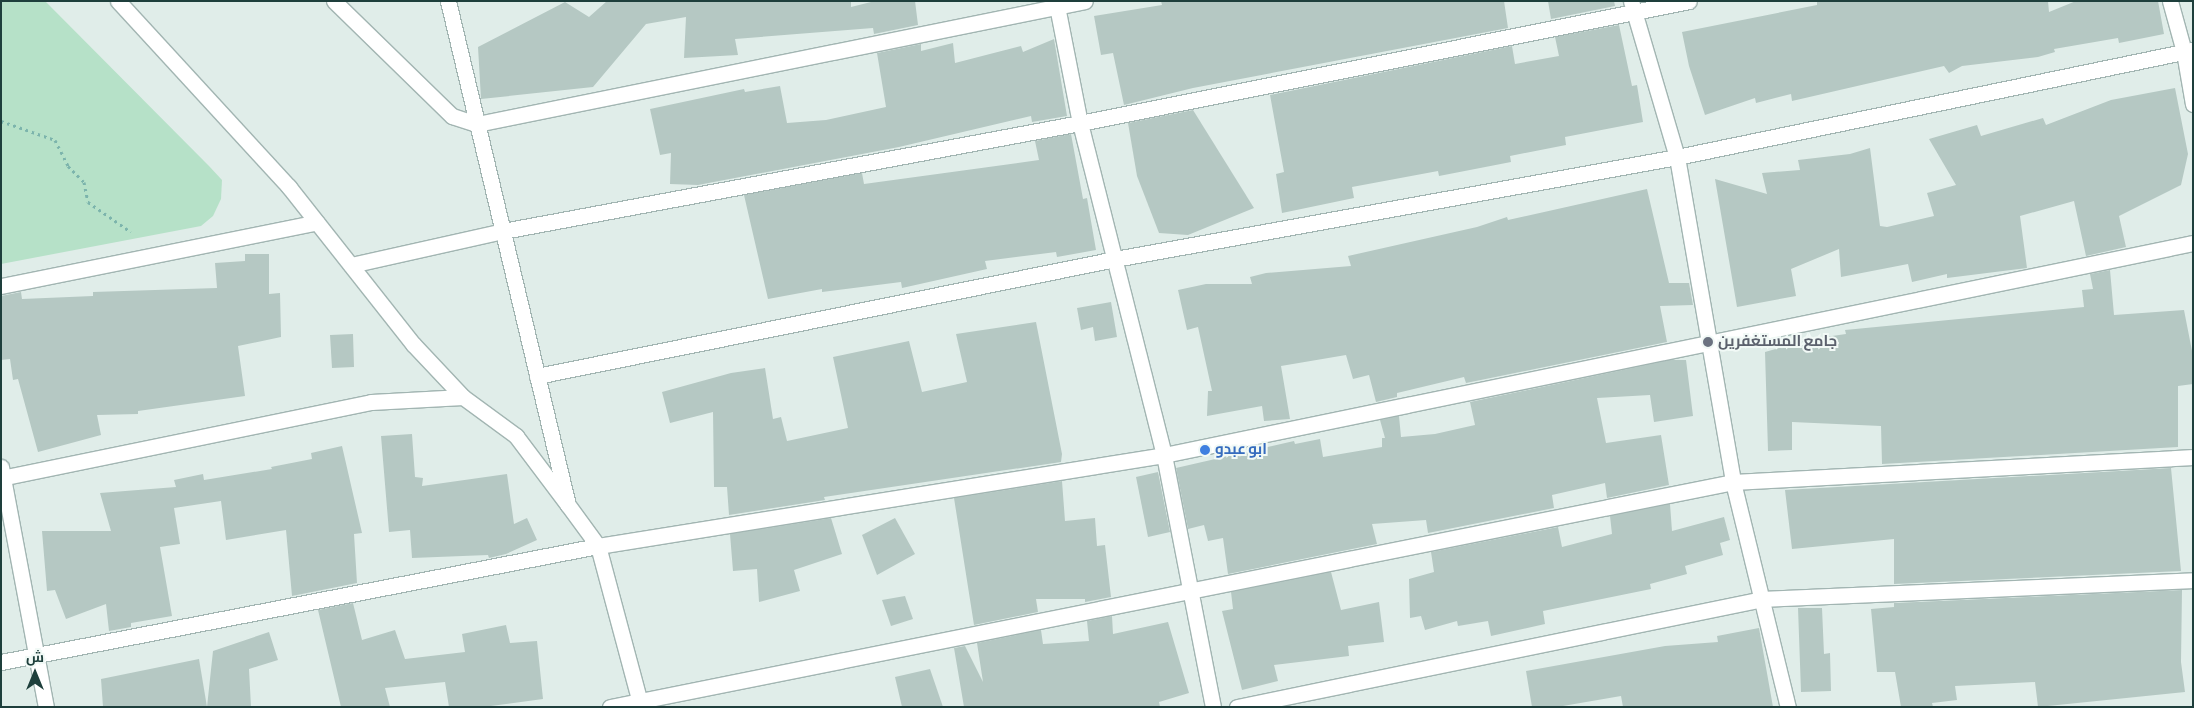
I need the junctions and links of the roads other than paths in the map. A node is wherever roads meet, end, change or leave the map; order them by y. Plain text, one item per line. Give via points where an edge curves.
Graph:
1 (118, 1) edge
2 (334, 1) edge
3 (448, 1) edge
4 (1085, 1) edge
5 (1690, 1) edge
6 (2170, 1) edge
7 (1057, 4) edge
8 (1632, 7) edge
9 (2188, 51) edge
10 (2193, 104) edge
11 (1080, 123) junction
12 (477, 124) junction
13 (1677, 157) junction
14 (316, 222) junction
15 (503, 232) junction
16 (2193, 243) edge
17 (1115, 259) junction
18 (351, 265) junction
19 (1, 286) edge
20 (1708, 342) junction
21 (538, 376) junction
22 (463, 397) junction
23 (1164, 455) junction
24 (2193, 457) edge
25 (2, 474) edge
26 (1733, 482) junction
27 (568, 504) junction
28 (598, 546) junction
29 (2193, 580) edge
30 (1191, 593) junction
31 (1762, 600) junction
32 (37, 655) junction
33 (1, 662) edge
34 (640, 704) edge
35 (46, 707) edge
36 (610, 707) edge
37 (1213, 707) edge
38 (1237, 707) edge
39 (1788, 707) edge

1 - 14 street via 289,187
2 - 12 street via 452,116
3 - 12 street
4 - 7 street
5 - 8 street
6 - 9 street
7 - 11 street
7 - 12 street
8 - 11 street
8 - 13 street
9 - 10 street
9 - 13 street
11 - 15 street
11 - 17 street
12 - 15 street
13 - 17 street
13 - 20 street
14 - 18 street
14 - 19 street
15 - 18 street
15 - 21 street
16 - 20 street
17 - 21 street
17 - 23 street
18 - 22 street via 413,344
20 - 23 street
20 - 26 street
21 - 27 street
22 - 25 street via 371,402
22 - 27 street via 516,436
23 - 28 street
23 - 30 street
24 - 26 street
25 - 32 street
26 - 30 street
26 - 31 street
27 - 28 street
28 - 32 street
28 - 34 street
29 - 31 street
30 - 34 street
30 - 37 street
31 - 38 street
31 - 39 street
32 - 33 street
32 - 35 street
34 - 36 street

